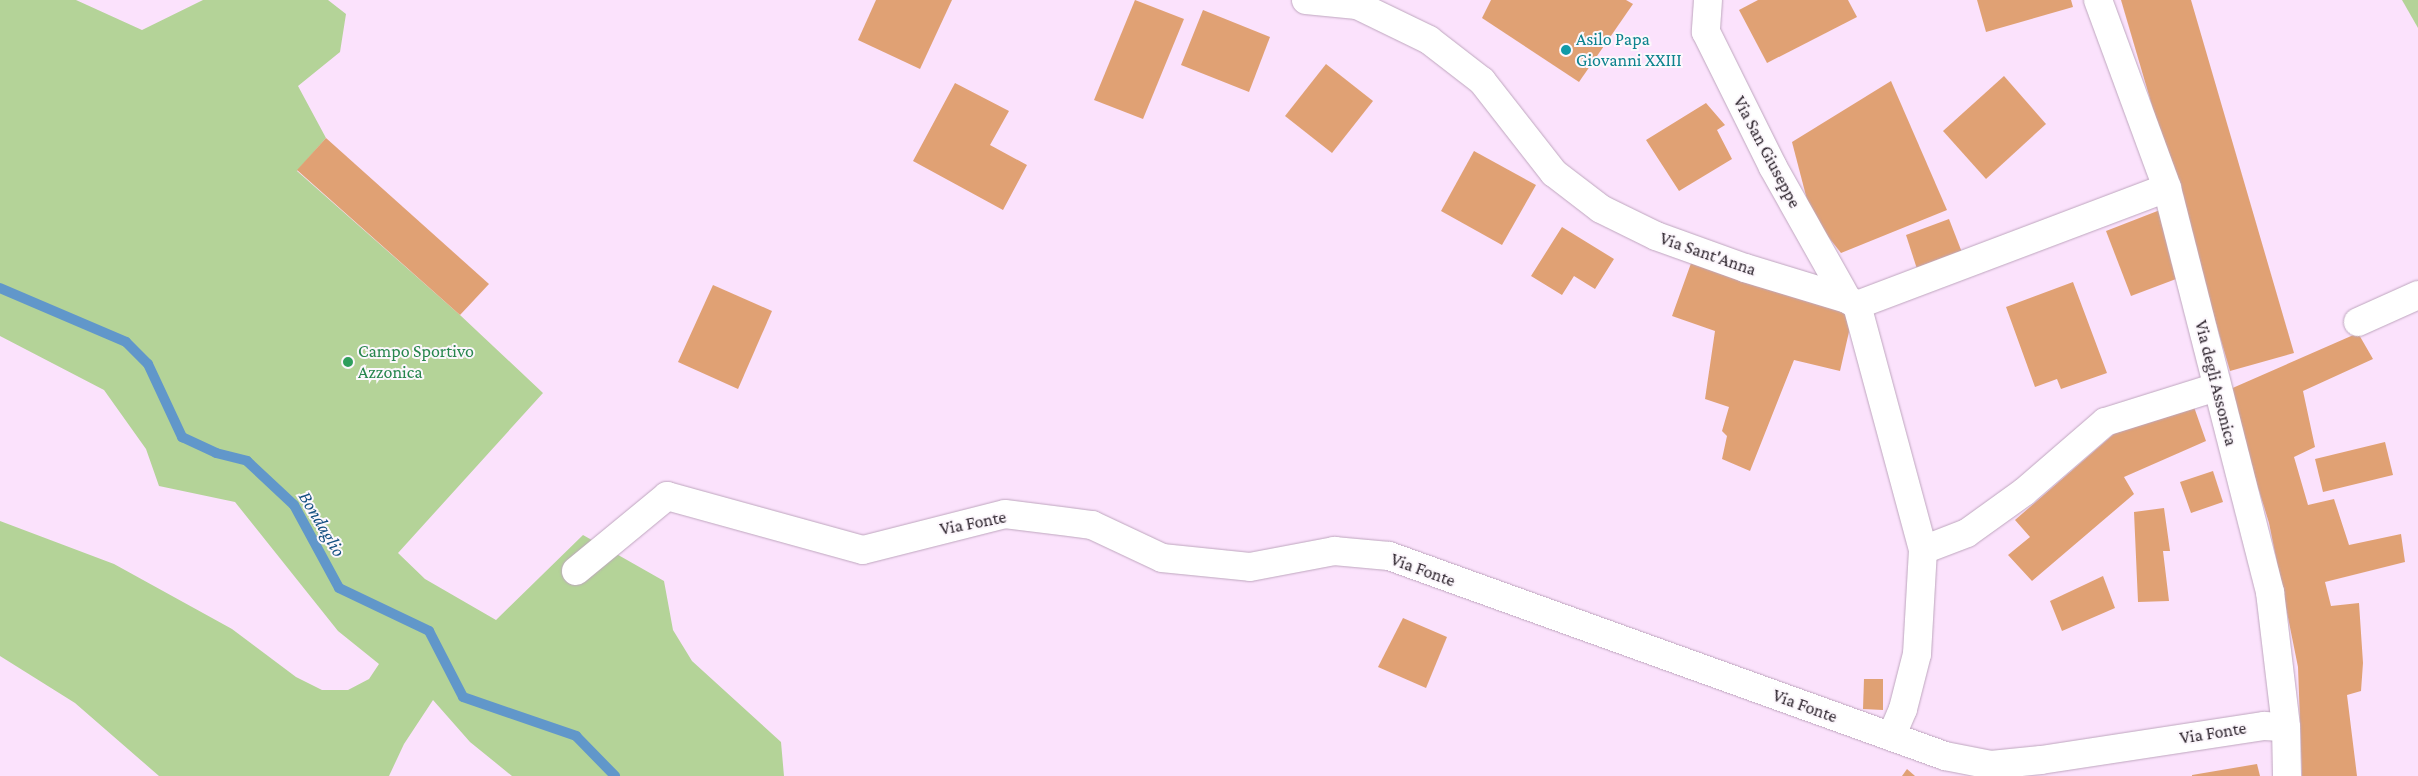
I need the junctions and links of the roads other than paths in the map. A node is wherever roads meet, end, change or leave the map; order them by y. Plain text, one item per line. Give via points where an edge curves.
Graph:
1 (1306, 0) edge
2 (1708, 0) edge
3 (2098, 0) edge
4 (2167, 188) junction
5 (2418, 294) edge
6 (1852, 302) junction
7 (2358, 322) dead end
8 (2217, 387) junction
9 (1923, 550) junction
10 (576, 571) dead end
11 (2286, 727) junction
12 (1891, 737) junction
13 (2049, 768) edge
14 (2287, 776) edge

1 - 6 street, Via Sant'Anna via 1357,5 1428,40 1482,81 1554,173 1601,208 1656,236
2 - 6 street, Via San Giuseppe via 1706,32 1773,167
3 - 4 street, Via degli Assonica
4 - 6 street
4 - 8 street, Via degli Assonica
5 - 7 street
6 - 9 street, Via San Giuseppe
8 - 9 street via 2105,422 2024,492 1967,533
8 - 11 street, Via degli Assonica via 2270,592
9 - 12 street, Via San Giuseppe via 1917,654 1903,709
10 - 12 street, Via Fonte via 667,496 863,550 1005,514 1092,525 1162,558 1250,567 1334,551 1389,556
11 - 13 street, Via Fonte via 2264,726
11 - 14 street, Via degli Assonica
12 - 13 street, Via Fonte via 1945,756 1992,765

